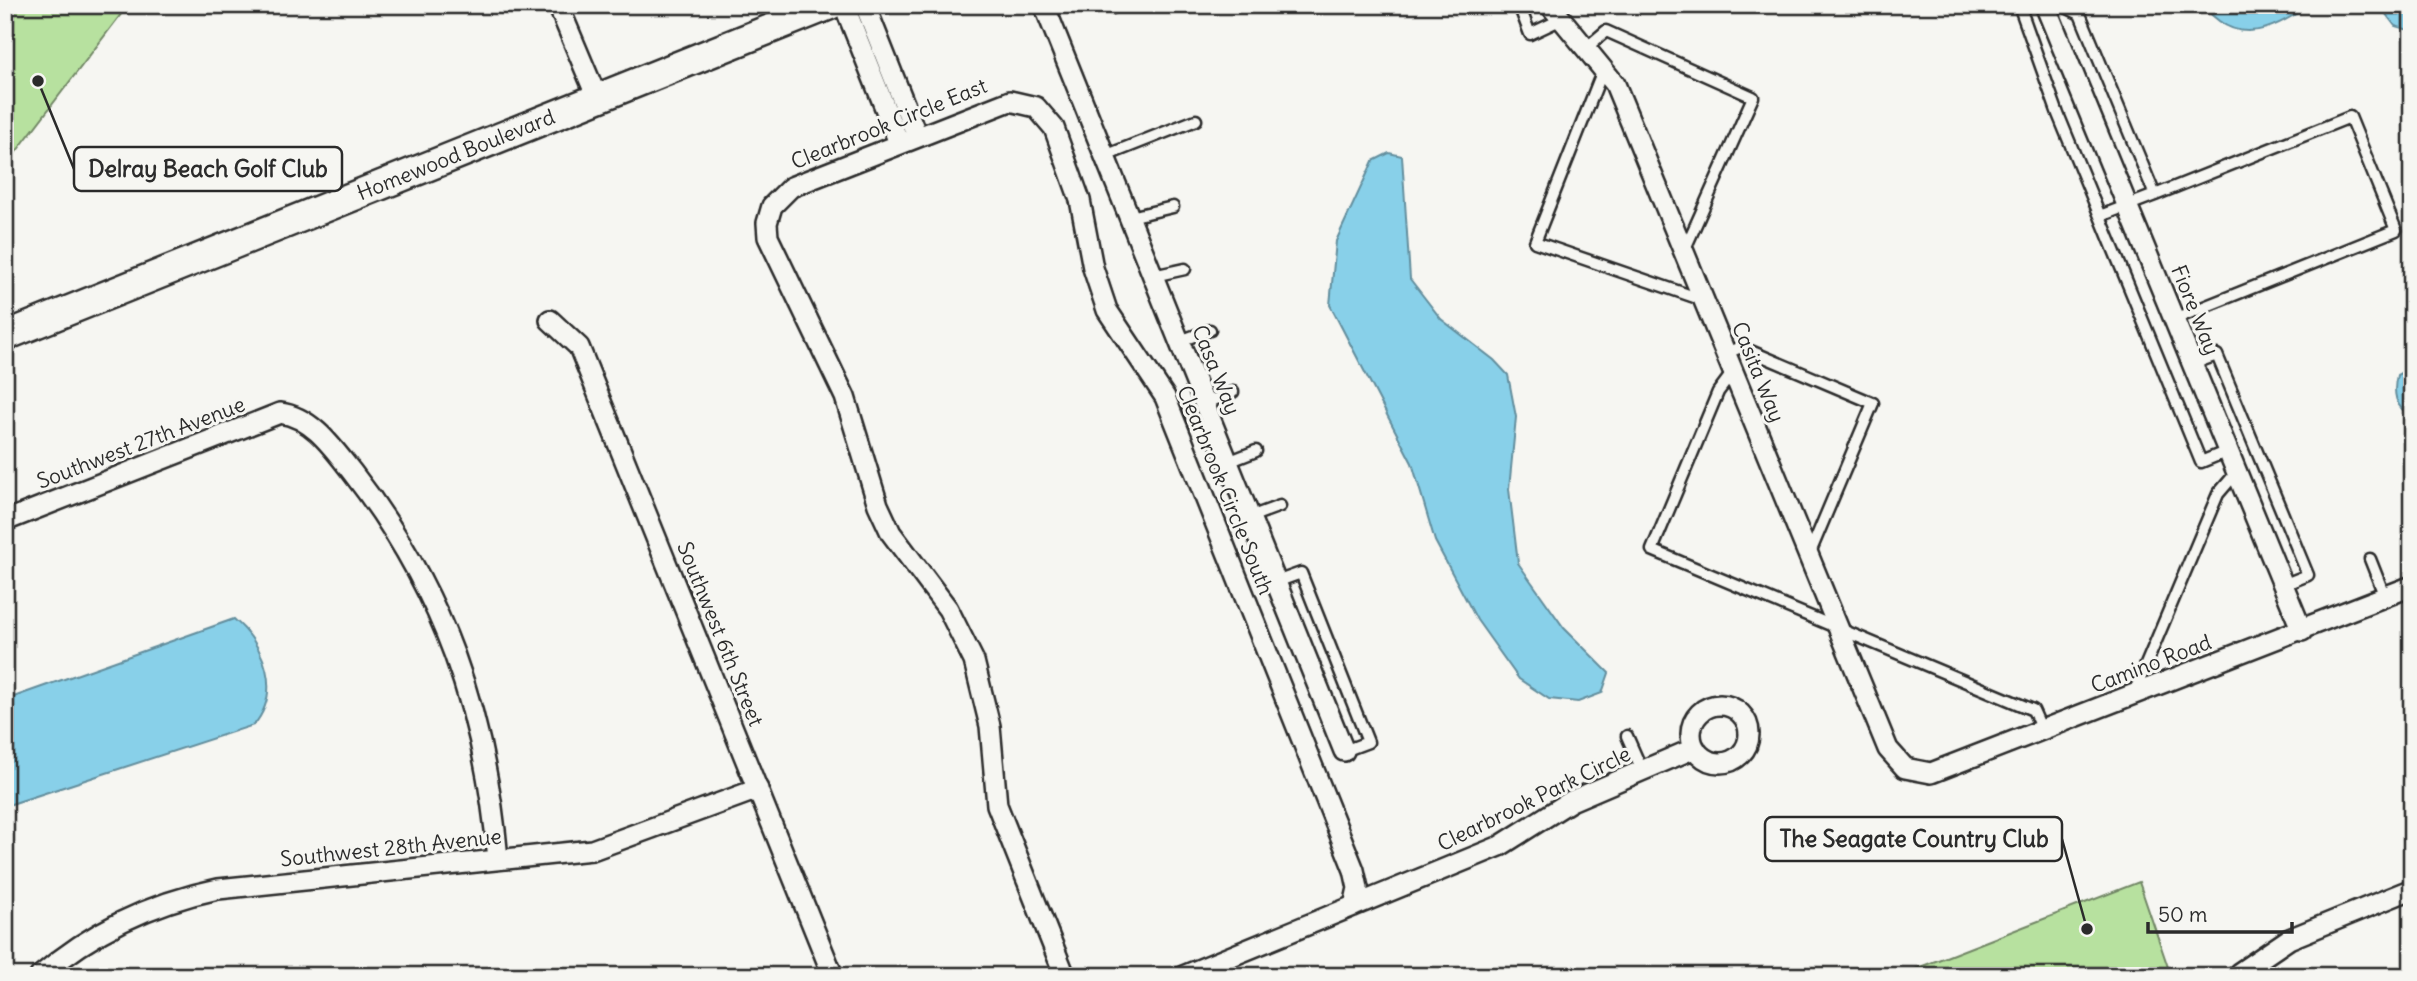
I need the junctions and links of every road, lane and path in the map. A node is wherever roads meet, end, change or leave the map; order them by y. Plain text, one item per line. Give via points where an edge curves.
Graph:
1 (558, 5) edge
2 (830, 5) edge
3 (844, 5) edge
4 (865, 5) edge
5 (1044, 5) edge
6 (1519, 5) edge
7 (2019, 5) edge
8 (2045, 5) edge
9 (2062, 5) edge
10 (1556, 12) edge
11 (1586, 48) junction
12 (1603, 70) junction
13 (598, 100) junction
14 (1030, 105) joint
15 (1196, 120) dead end
16 (908, 139) junction
17 (1105, 156) junction
18 (2155, 195) junction
19 (2127, 205) junction
20 (1173, 207) dead end
21 (2100, 216) junction
22 (1130, 217) junction
23 (1684, 252) junction
24 (1185, 269) dead end
25 (1153, 276) junction
26 (1704, 300) junction
27 (2174, 319) junction
28 (550, 320) dead end
29 (1210, 330) dead end
30 (5, 336) edge
31 (1180, 341) junction
32 (1730, 363) junction
33 (2192, 364) junction
34 (1233, 392) dead end
35 (1205, 403) junction
36 (1256, 451) dead end
37 (2228, 451) junction
38 (1228, 461) junction
39 (2237, 472) junction
40 (1280, 506) dead end
41 (1250, 517) junction
42 (5, 521) edge
43 (1809, 556) junction
44 (2370, 559) dead end
45 (2283, 585) junction
46 (2412, 586) edge
47 (2385, 597) junction
48 (1838, 628) junction
49 (2302, 631) junction
50 (2133, 696) junction
51 (2042, 730) junction
52 (1627, 736) dead end
53 (1695, 748) dead end
54 (1345, 751) dead end
55 (1905, 768) joint
56 (1642, 771) junction
57 (758, 789) junction
58 (498, 859) junction
59 (2412, 889) edge
60 (1354, 906) junction
61 (2239, 975) edge
62 (40, 976) edge
63 (833, 976) edge
64 (1066, 976) edge
65 (1183, 976) edge

1 - 13 street
2 - 13 street, Homewood Boulevard
3 - 16 street
4 - 16 street
5 - 17 street, Casa Way
6 - 10 lane via 1530,34
7 - 21 lane
8 - 19 street, Fiore Way
9 - 18 lane via 2080,14
10 - 11 street, Casita Way
11 - 12 street, Casita Way
11 - 23 lane via 1606,31 1753,97
12 - 23 street, Casita Way via 1615,84
12 - 26 lane via 1535,242
13 - 30 street, Homewood Boulevard
14 - 16 street, Clearbrook Circle East via 1010,101
14 - 60 street, Clearbrook Circle South via 1047,116 1070,170 1107,310 1165,397 1354,870 1358,888
15 - 17 lane
16 - 64 street, Clearbrook Circle East via 791,187 772,206 768,237 845,397 891,533 948,608 974,661 990,726 997,804
17 - 22 street, Casa Way
18 - 19 lane
18 - 27 lane via 2350,117 2396,230
19 - 21 lane
19 - 27 street, Fiore Way
20 - 22 lane
21 - 37 lane via 2201,462
22 - 25 street, Casa Way
23 - 26 street, Casita Way
24 - 25 lane
25 - 31 street, Casa Way
26 - 32 street, Casita Way
27 - 33 street, Fiore Way
28 - 57 street, Southwest 6th Street via 579,347
29 - 31 lane
31 - 35 street, Casa Way
32 - 43 street, Casita Way
32 - 43 lane via 1741,347 1873,403
32 - 48 lane via 1652,550
33 - 37 street, Fiore Way
33 - 45 lane via 2217,355 2308,575
34 - 35 lane
35 - 38 street, Casa Way
36 - 38 lane
37 - 39 street, Fiore Way
38 - 41 street, Casa Way
39 - 45 street, Fiore Way
39 - 50 lane via 2218,494
40 - 41 lane
41 - 54 street, Casa Way
42 - 58 street, Southwest 27th Avenue via 280,413 293,415 315,430 376,503 431,597 458,660 481,738 494,805
43 - 48 street, Casita Way
44 - 47 lane
45 - 49 street, Fiore Way
46 - 47 street, Camino Road
47 - 49 street, Camino Road
48 - 51 lane via 2033,710
48 - 55 street, Casita Way via 1888,749
49 - 50 street, Camino Road
50 - 51 street, Camino Road
51 - 55 street, Camino Road via 1931,773
52 - 56 lane
53 - 56 street, Clearbrook Park Circle
56 - 60 street, Clearbrook Park Circle via 1571,801 1500,846
57 - 58 street, Southwest 28th Avenue via 592,850
57 - 63 street, Southwest 6th Street
58 - 62 street, Southwest 28th Avenue via 190,895 120,920
59 - 61 street via 2289,939
60 - 65 street, Clearbrook Park Circle

